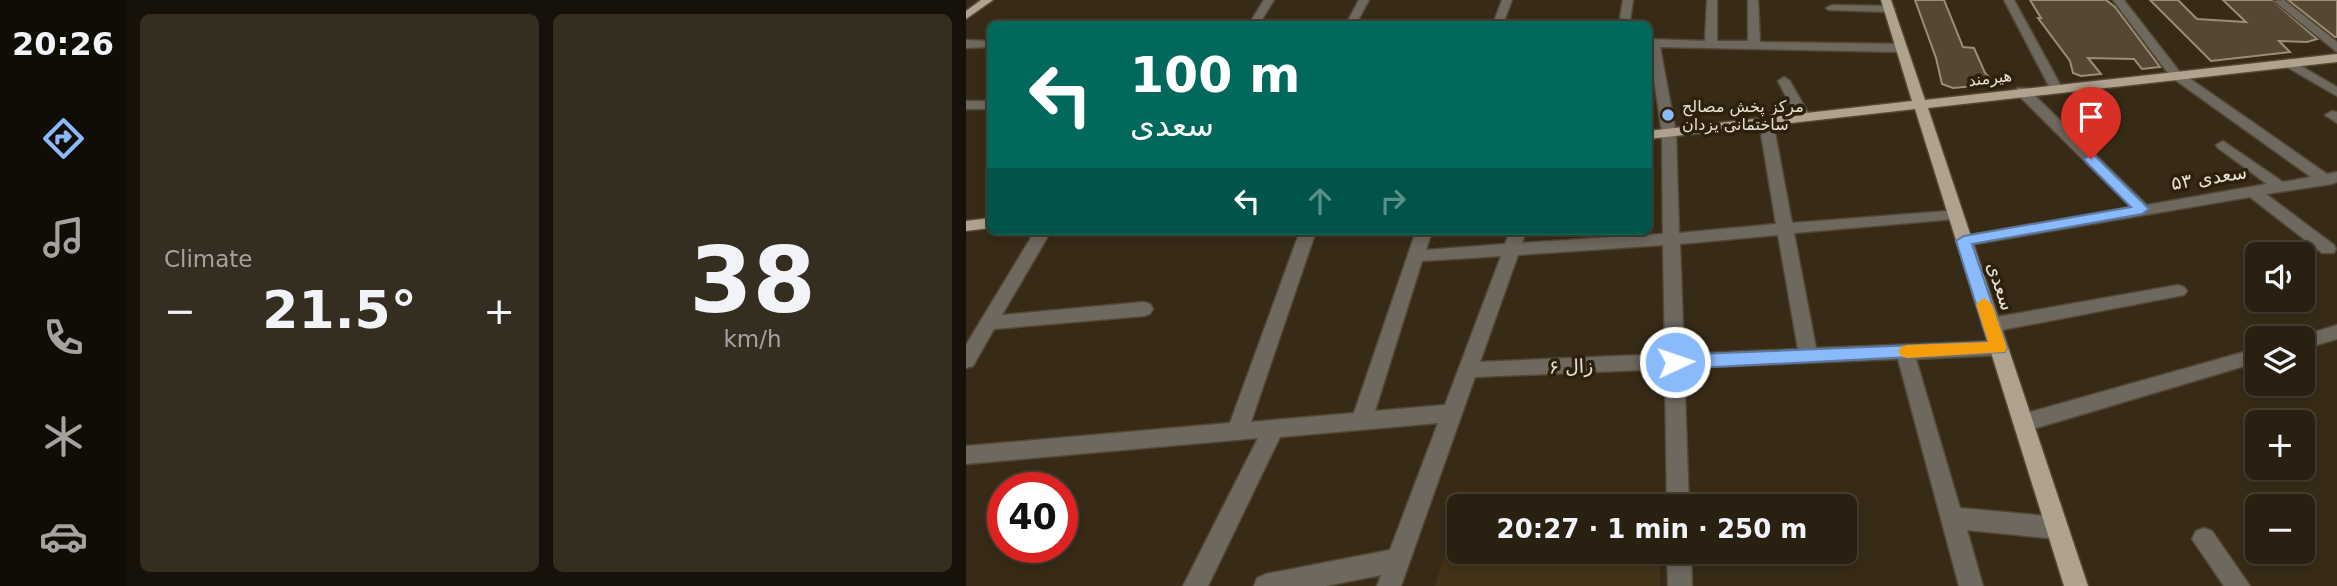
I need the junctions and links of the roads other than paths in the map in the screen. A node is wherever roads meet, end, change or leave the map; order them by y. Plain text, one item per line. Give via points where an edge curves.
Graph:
1 (988, 0) edge
2 (1269, 0) edge
3 (1364, 0) edge
4 (1507, 0) edge
5 (1628, 0) edge
6 (1712, 0) edge
7 (1753, 0) edge
8 (2009, 0) edge
9 (2118, 0) edge
10 (2278, 1) edge
11 (1887, 4) edge
12 (1832, 8) dead end
13 (968, 13) edge
14 (1626, 18) dead end
15 (1256, 21) edge
16 (1353, 21) edge
17 (1499, 21) edge
18 (1652, 43) edge
19 (966, 44) edge
20 (987, 44) edge
21 (1711, 45) junction
22 (1754, 45) junction
23 (1652, 48) edge
24 (1901, 48) junction
25 (2337, 48) edge
26 (2337, 58) edge
27 (2289, 63) junction
28 (2175, 74) junction
29 (1784, 81) dead end
30 (2056, 88) junction
31 (2022, 92) junction
32 (2337, 92) edge
33 (1920, 104) junction
34 (966, 105) edge
35 (987, 105) edge
36 (1804, 118) junction
37 (1766, 122) junction
38 (1669, 132) junction
39 (1652, 134) edge
40 (2223, 145) dead end
41 (2333, 181) edge
42 (2279, 186) junction
43 (2252, 191) junction
44 (2142, 209) junction
45 (1955, 214) junction
46 (987, 220) edge
47 (966, 226) edge
48 (1785, 228) junction
49 (1041, 235) edge
50 (1307, 235) edge
51 (1423, 235) edge
52 (1672, 239) junction
53 (1514, 241) edge
54 (1964, 241) junction
55 (2328, 249) dead end
56 (1416, 256) junction
57 (2178, 291) dead end
58 (1144, 309) dead end
59 (989, 323) junction
60 (1992, 325) junction
61 (2337, 332) edge
62 (2315, 338) edge
63 (1998, 348) junction
64 (1905, 352) junction
65 (1808, 355) junction
66 (2245, 359) edge
67 (966, 361) edge
68 (1675, 362) junction
69 (1467, 370) junction
70 (1451, 413) junction
71 (1362, 421) junction
72 (2023, 423) junction
73 (1273, 429) junction
74 (1237, 432) junction
75 (966, 455) edge
76 (1678, 494) edge
77 (1952, 519) junction
78 (2057, 528) junction
79 (2204, 540) dead end
80 (1399, 560) junction
81 (1679, 564) edge
82 (1195, 586) edge
83 (1266, 586) edge
84 (1389, 586) edge
85 (1680, 586) edge
86 (1971, 586) edge
87 (2076, 586) edge
88 (2238, 586) edge

1 - 13 main road
2 - 15 street
3 - 16 street
4 - 17 street
5 - 14 street
6 - 21 street
7 - 22 street
8 - 30 street
9 - 28 street
10 - 25 street
11 - 12 street
11 - 24 main road, سعدی
18 - 21 street
19 - 20 street
21 - 22 street
22 - 24 street
23 - 38 street
24 - 33 main road, سعدی
26 - 27 main road, هیرمند
27 - 28 main road, هیرمند
27 - 32 street
28 - 30 main road, هیرمند
28 - 41 street
29 - 36 street
30 - 31 main road, هیرمند
31 - 33 main road, هیرمند
31 - 44 street
33 - 36 main road, هیرمند
33 - 45 main road, سعدی
34 - 35 street
36 - 37 main road, هیرمند
37 - 38 main road, هیرمند
37 - 48 street
38 - 39 main road, هیرمند
38 - 52 street
40 - 42 street
41 - 42 street, سعدی ۵۳
42 - 43 street, سعدی ۵۳
43 - 44 street, سعدی ۵۳
43 - 55 street
44 - 54 street, سعدی ۵۳
45 - 48 street
45 - 54 main road, سعدی
46 - 47 main road
48 - 52 street
48 - 65 street
49 - 59 street
50 - 74 street
51 - 56 street
52 - 53 street
52 - 68 street
53 - 56 street
53 - 69 street
54 - 60 main road, سعدی
56 - 71 street
57 - 60 street
58 - 59 street
59 - 67 street
60 - 63 main road, سعدی
61 - 62 street
63 - 64 street, زال ۶
63 - 72 main road, سعدی
64 - 65 street, زال ۶
64 - 77 street
65 - 68 street, زال ۶
66 - 72 street
68 - 69 street, زال ۶
68 - 76 street
69 - 70 street
70 - 71 street
70 - 80 street
71 - 73 street
72 - 78 main road, سعدی
73 - 74 street
73 - 82 street
74 - 75 street
77 - 78 street
77 - 86 street
78 - 87 main road, سعدی
79 - 88 street
80 - 83 street
80 - 84 street
81 - 85 street

